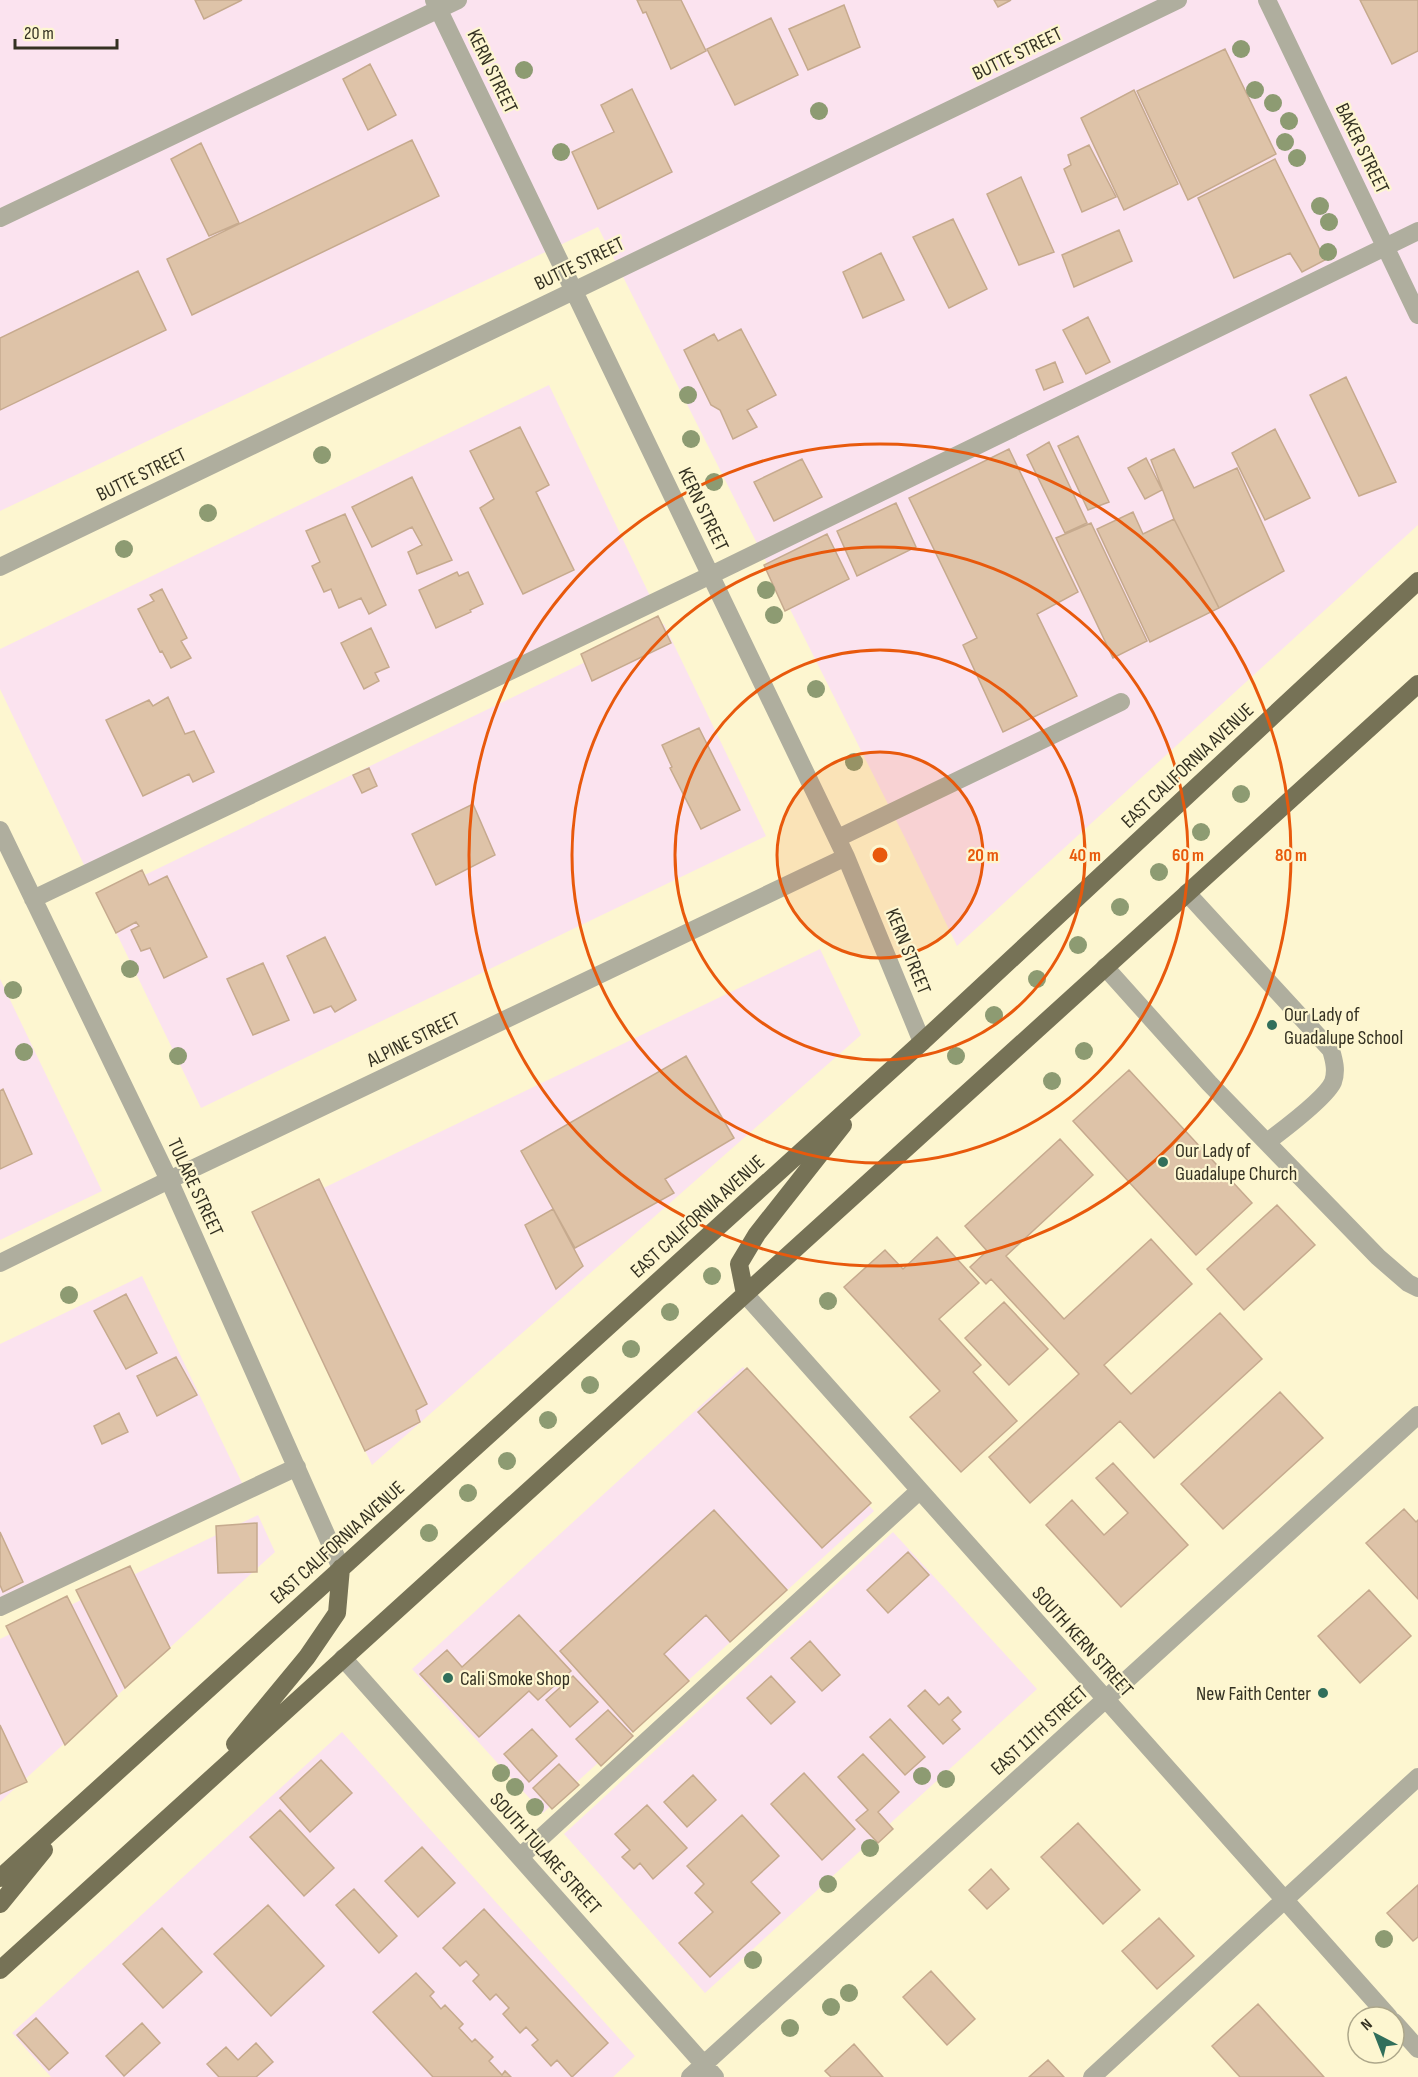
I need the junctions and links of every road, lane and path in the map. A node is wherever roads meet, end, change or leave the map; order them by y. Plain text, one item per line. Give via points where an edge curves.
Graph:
1 (458, 0) edge
2 (1178, 0) edge
3 (1268, 0) edge
4 (436, 4) edge
5 (0, 219) edge
6 (1418, 231) edge
7 (1386, 246) junction
8 (574, 291) junction
9 (1418, 315) edge
10 (0, 567) edge
11 (711, 575) junction
12 (1418, 581) edge
13 (1418, 684) edge
14 (1120, 702) dead end
15 (0, 830) edge
16 (838, 838) junction
17 (846, 857) junction
18 (1187, 893) junction
19 (33, 899) junction
20 (1106, 967) junction
21 (921, 1042) junction
22 (873, 1086) junction
23 (1267, 1142) junction
24 (169, 1180) junction
25 (0, 1263) edge
26 (1418, 1288) edge
27 (745, 1294) junction
28 (1418, 1415) edge
29 (297, 1467) junction
30 (919, 1491) junction
31 (341, 1568) junction
32 (0, 1607) edge
33 (343, 1658) junction
34 (1105, 1700) junction
35 (1418, 1777) edge
36 (194, 1794) junction
37 (81, 1805) junction
38 (520, 1857) junction
39 (0, 1878) edge
40 (1284, 1900) junction
41 (0, 1904) edge
42 (0, 1970) edge
43 (1378, 2005) edge
44 (1406, 2036) edge
45 (1418, 2049) edge
46 (710, 2071) edge
47 (690, 2077) edge
48 (1092, 2077) edge

1 - 4 street
2 - 8 street, BUTTE STREET
3 - 7 street, BAKER STREET
4 - 5 street
4 - 8 street, KERN STREET
6 - 7 street
7 - 9 street, BAKER STREET
7 - 11 street
8 - 10 street, BUTTE STREET
8 - 11 street, KERN STREET
11 - 16 street, KERN STREET
11 - 19 street
12 - 21 main road, EAST CALIFORNIA AVENUE
13 - 18 main road
14 - 16 street
15 - 19 street, TULARE STREET
16 - 17 street, KERN STREET
17 - 21 street, KERN STREET
17 - 24 street, ALPINE STREET
18 - 20 main road
18 - 23 street via 1331,1050 1336,1067 1333,1083
19 - 24 street, TULARE STREET
20 - 23 street
20 - 27 main road
21 - 22 main road, EAST CALIFORNIA AVENUE
22 - 27 main road via 745,1254 739,1264
22 - 31 main road, EAST CALIFORNIA AVENUE
23 - 26 street via 1378,1257
24 - 25 street, ALPINE STREET
24 - 29 street, TULARE STREET
27 - 30 street, SOUTH KERN STREET
27 - 33 main road
28 - 34 street, EAST 11TH STREET
29 - 31 street, TULARE STREET
29 - 32 street
30 - 34 street, SOUTH KERN STREET
30 - 38 street
31 - 36 main road via 337,1613 307,1657
31 - 37 main road, EAST CALIFORNIA AVENUE
33 - 36 main road
33 - 38 street, SOUTH TULARE STREET
34 - 40 street, SOUTH KERN STREET
34 - 46 street, EAST 11TH STREET
35 - 40 street
36 - 42 main road
37 - 39 main road, EAST CALIFORNIA AVENUE
37 - 41 main road
38 - 46 street, SOUTH TULARE STREET
40 - 43 street, SOUTH KERN STREET
40 - 48 street
44 - 45 street
46 - 47 street, EAST 11TH STREET

